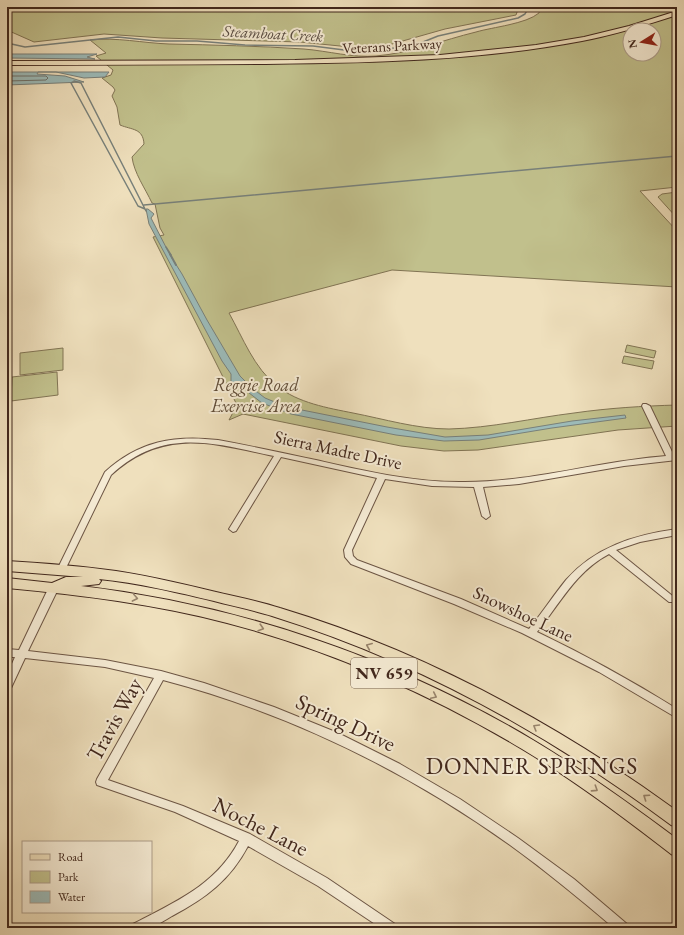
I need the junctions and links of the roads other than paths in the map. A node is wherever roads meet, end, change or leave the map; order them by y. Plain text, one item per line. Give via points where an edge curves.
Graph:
1 (677, 13) edge
2 (677, 18) edge
3 (662, 23) edge
4 (622, 35) edge
5 (7, 63) edge
6 (25, 66) junction
7 (131, 66) junction
8 (7, 68) edge
9 (646, 406) dead end
10 (279, 454) junction
11 (674, 458) edge
12 (382, 477) junction
13 (478, 485) junction
14 (486, 516) dead end
15 (234, 529) dead end
16 (677, 532) edge
17 (610, 550) junction
18 (7, 566) edge
19 (62, 570) junction
20 (7, 577) edge
21 (7, 583) edge
22 (54, 588) junction
23 (223, 599) junction
24 (672, 600) dead end
25 (531, 634) junction
26 (7, 653) edge
27 (22, 654) junction
28 (161, 675) junction
29 (7, 685) edge
30 (677, 714) edge
31 (100, 782) joint
32 (677, 820) edge
33 (246, 838) junction
34 (677, 849) edge
35 (136, 928) edge
36 (391, 928) edge
37 (623, 928) edge

1 - 7 main road, Veterans Parkway via 641,25 576,40 459,56 336,62
2 - 3 main road
4 - 7 main road, Veterans Parkway via 543,51 457,61 337,66
5 - 6 main road, Veterans Parkway
6 - 7 main road, Veterans Parkway
6 - 8 main road, Veterans Parkway
9 - 11 street
10 - 12 street, Sierra Madre Drive
10 - 15 street
10 - 19 street, Sierra Madre Drive via 198,440 165,442 138,451 108,474
11 - 13 street, Sierra Madre Drive
12 - 13 street, Sierra Madre Drive via 424,483
12 - 25 street, Snowshoe Lane via 348,550 349,557 361,565 441,595
13 - 14 street
16 - 17 street via 638,539
17 - 24 street
17 - 25 street via 582,568
18 - 19 main road, NV 659
19 - 20 main road via 39,577
19 - 23 main road, NV 659 via 118,576
21 - 22 main road, NV 659
22 - 23 main road via 66,582 95,581 209,603
22 - 27 street
22 -> 34 main road, NV 659 via 111,594 226,617 349,657 489,723 616,802
32 -> 23 main road, NV 659 via 587,757 476,693 355,640 275,612
25 - 30 street, Snowshoe Lane via 622,681
26 - 27 street, Spring Drive
27 - 28 street, Spring Drive via 100,663
27 - 29 street
28 - 31 street, Travis Way
28 - 37 street, Spring Drive via 283,714 369,752 463,806 510,838
31 - 33 street, Noche Lane via 203,818
33 - 35 street via 240,853 218,880 203,892
33 - 36 street, Noche Lane via 316,876

